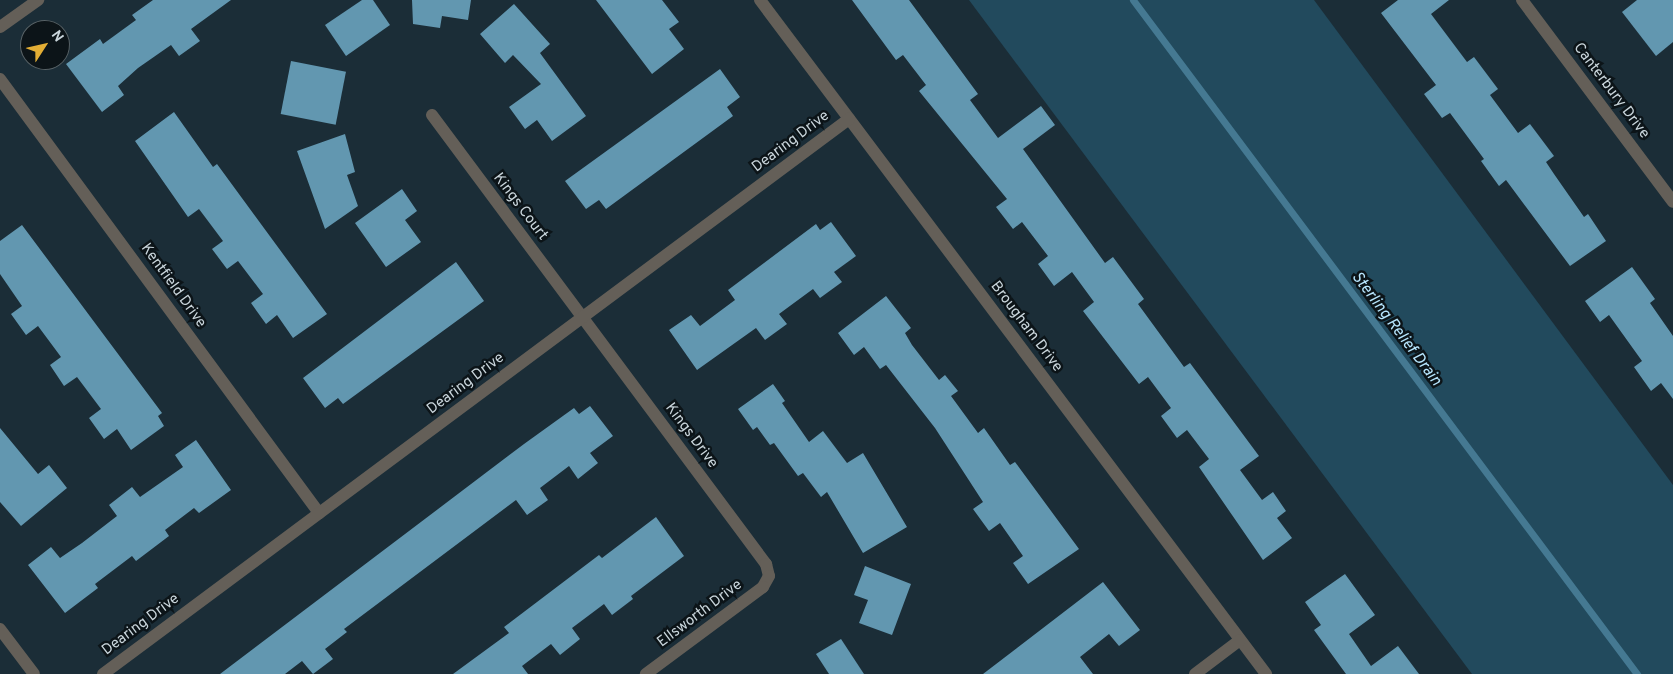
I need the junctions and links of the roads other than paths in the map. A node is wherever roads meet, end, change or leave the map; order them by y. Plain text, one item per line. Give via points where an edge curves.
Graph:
1 (38, 0) edge
2 (760, 0) edge
3 (1522, 0) edge
4 (0, 27) edge
5 (0, 79) edge
6 (432, 115) dead end
7 (849, 119) junction
8 (1673, 202) edge
9 (582, 318) junction
10 (319, 513) junction
11 (769, 576) joint
12 (0, 629) edge
13 (1240, 640) junction
14 (34, 674) edge
15 (103, 674) edge
16 (646, 674) edge
17 (1195, 674) edge
18 (1266, 674) edge

1 - 4 street
2 - 7 street, Brougham Drive
3 - 8 street, Canterbury Drive
5 - 10 street, Kentfield Drive
6 - 9 street, Kings Court
7 - 9 street, Dearing Drive
7 - 13 street, Brougham Drive
9 - 10 street, Dearing Drive
9 - 11 street, Kings Drive via 759,553
10 - 15 street, Dearing Drive
11 - 16 street, Ellsworth Drive via 753,595
12 - 14 street
13 - 17 street
13 - 18 street, Brougham Drive

